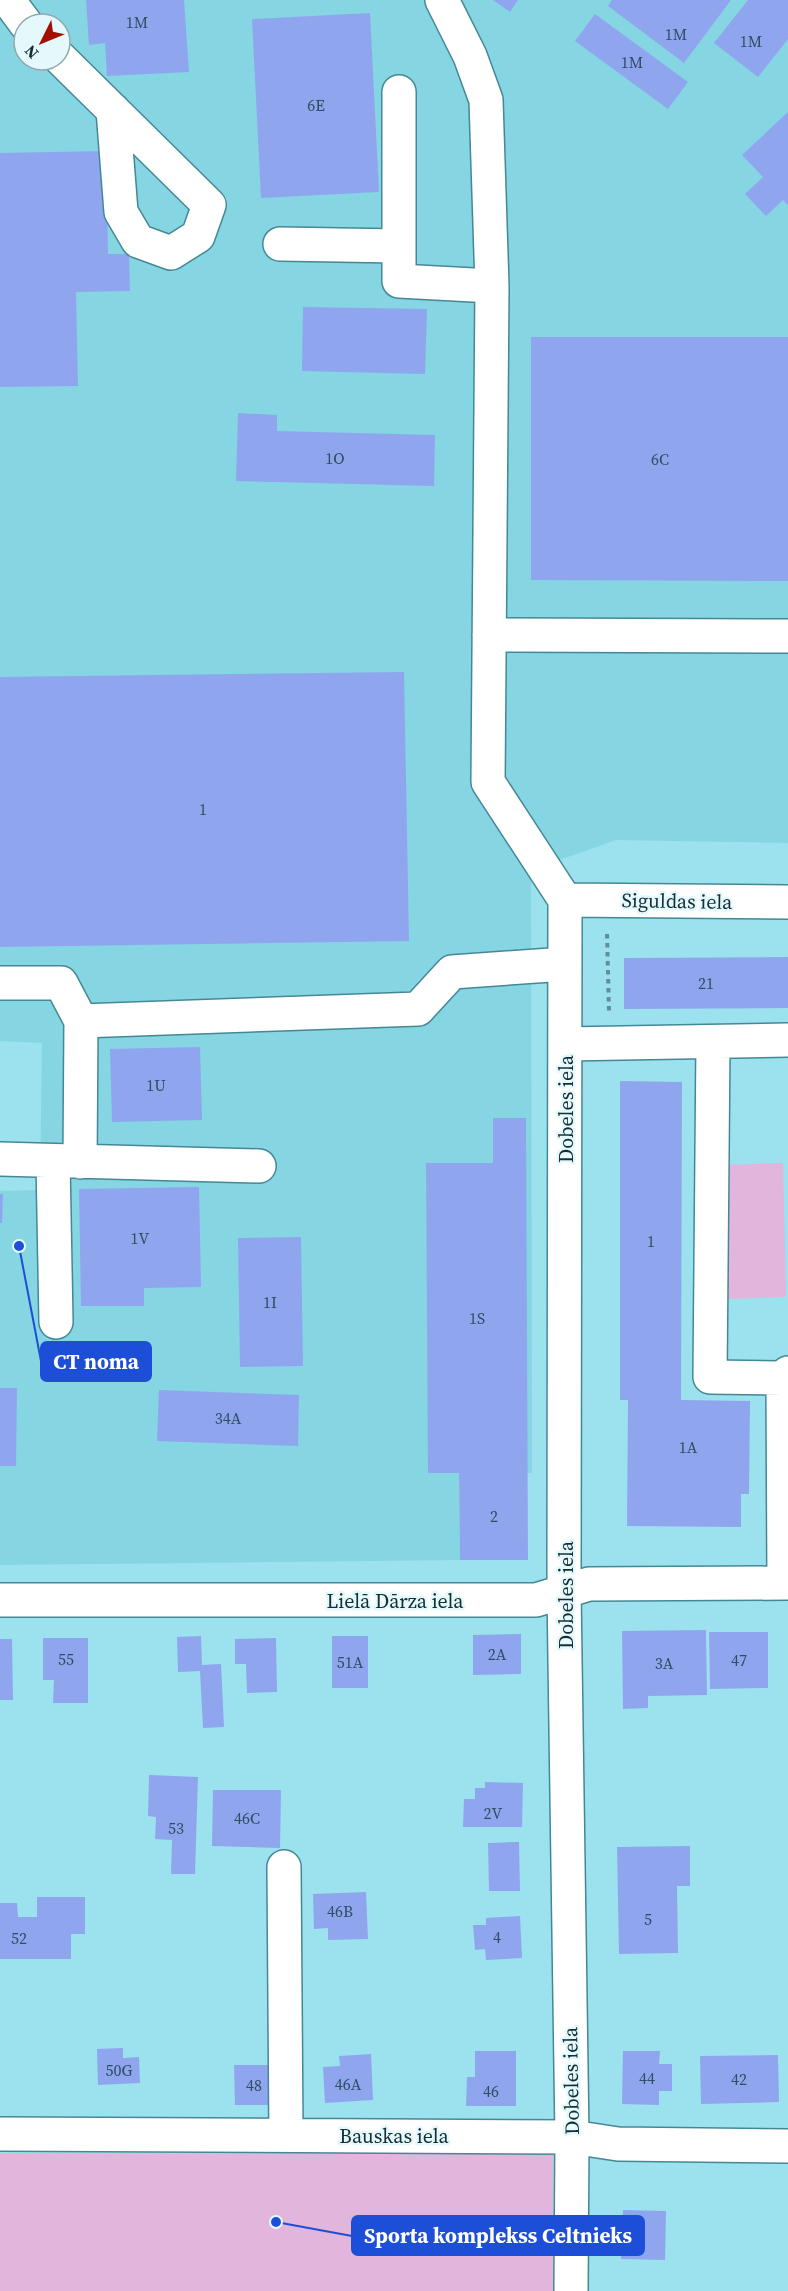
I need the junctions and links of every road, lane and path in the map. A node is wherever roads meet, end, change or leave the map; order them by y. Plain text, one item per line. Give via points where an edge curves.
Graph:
1 (442, 0) edge
2 (72, 70) edge
3 (399, 92) dead end
4 (113, 110) dead end
5 (280, 244) dead end
6 (399, 246) junction
7 (492, 286) junction
8 (489, 635) junction
9 (788, 636) edge
10 (566, 900) junction
11 (606, 900) junction
12 (788, 902) edge
13 (565, 964) junction
14 (0, 983) edge
15 (81, 1021) junction
16 (788, 1040) edge
17 (713, 1042) junction
18 (566, 1044) junction
19 (610, 1044) junction
20 (0, 1158) edge
21 (66, 1162) junction
22 (259, 1166) dead end
23 (56, 1322) dead end
24 (786, 1376) edge
25 (786, 1583) edge
26 (564, 1591) junction
27 (0, 1600) edge
28 (284, 1867) dead end
29 (0, 2134) edge
30 (286, 2135) junction
31 (572, 2137) junction
32 (788, 2146) edge
33 (571, 2291) edge

1 - 7 street via 470,56 486,100
2 - 4 street
3 - 6 street
5 - 6 street
6 - 7 street via 399,281
7 - 8 street
8 - 9 street
8 - 10 street via 488,782
10 - 11 street, Siguldas iela
10 - 13 street, Dobeles iela
11 - 12 street, Siguldas iela
11 - 19 path
13 - 15 street via 452,972 418,1009
13 - 18 street, Dobeles iela
14 - 15 street via 61,982
15 - 21 street
16 - 17 street
17 - 19 street
17 - 24 street via 710,1377
18 - 19 street
18 - 26 street, Dobeles iela
20 - 21 street
21 - 22 street
21 - 23 street
24 - 25 street
25 - 26 street, Lielā Dārza iela via 589,1584
26 - 27 street, Lielā Dārza iela via 536,1600
26 - 31 street, Dobeles iela
28 - 30 street
29 - 30 street, Bauskas iela
30 - 31 street, Bauskas iela
31 - 32 street, Bauskas iela via 618,2144
31 - 33 street, Dobeles iela

